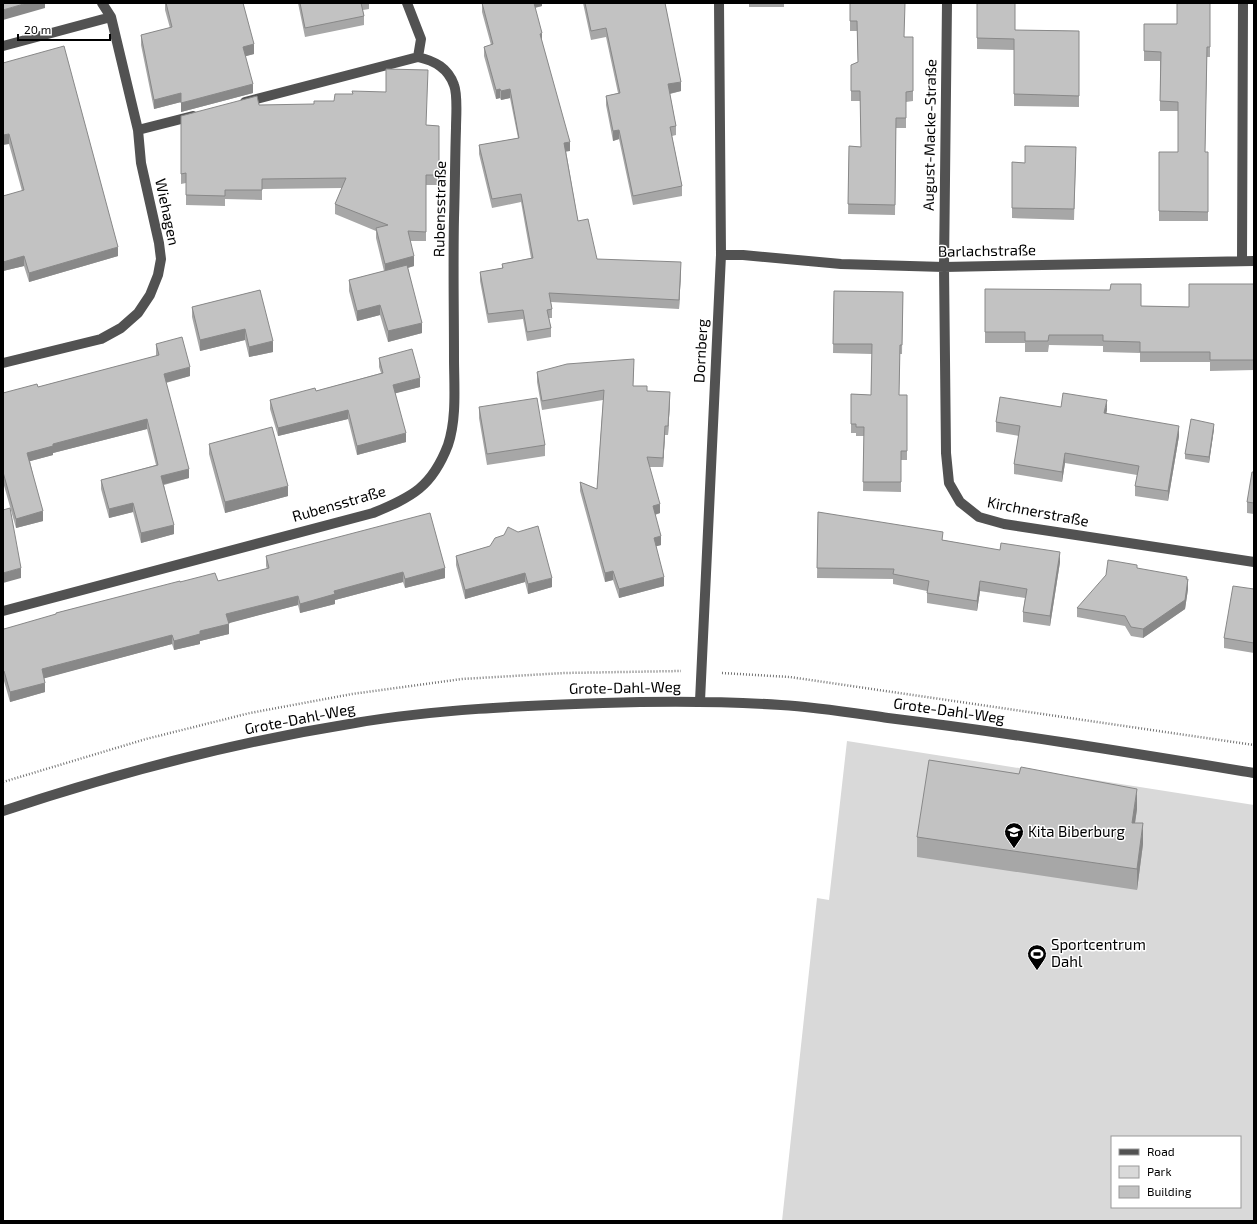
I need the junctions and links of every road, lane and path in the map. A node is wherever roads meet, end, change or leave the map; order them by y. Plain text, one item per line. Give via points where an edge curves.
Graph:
1 (102, 3) edge
2 (407, 3) edge
3 (719, 3) edge
4 (947, 3) edge
5 (1243, 3) edge
6 (111, 17) junction
7 (3, 46) edge
8 (418, 57) junction
9 (237, 104) edge
10 (199, 114) edge
11 (138, 130) junction
12 (721, 255) junction
13 (1242, 261) junction
14 (1254, 261) edge
15 (944, 267) junction
16 (3, 363) edge
17 (1254, 562) edge
18 (3, 611) edge
19 (700, 701) junction
20 (1254, 772) edge
21 (3, 811) edge

1 - 6 street, Wiehagen
2 - 8 street via 421,39
3 - 12 street, Dornberg
4 - 15 street, August-Macke-Straße
5 - 13 street
6 - 7 street
6 - 11 street, Wiehagen
8 - 9 street
8 - 18 street, Rubensstraße via 434,61 445,69 454,86 456,112 452,432 431,477 417,492 372,513
10 - 11 street
11 - 16 street, Wiehagen via 141,163 161,259 150,295 138,313 121,328 101,339
12 - 15 street, Barlachstraße via 841,264
12 - 19 street, Dornberg
13 - 14 street, Barlachstraße
13 - 15 street, Barlachstraße
15 - 17 street, Kirchnerstraße via 946,453 949,483 960,502 980,517 1004,524
19 - 20 street, Grote-Dahl-Weg via 783,705 947,725
19 - 21 street, Grote-Dahl-Weg via 566,704 463,710 356,722 254,742 151,767

